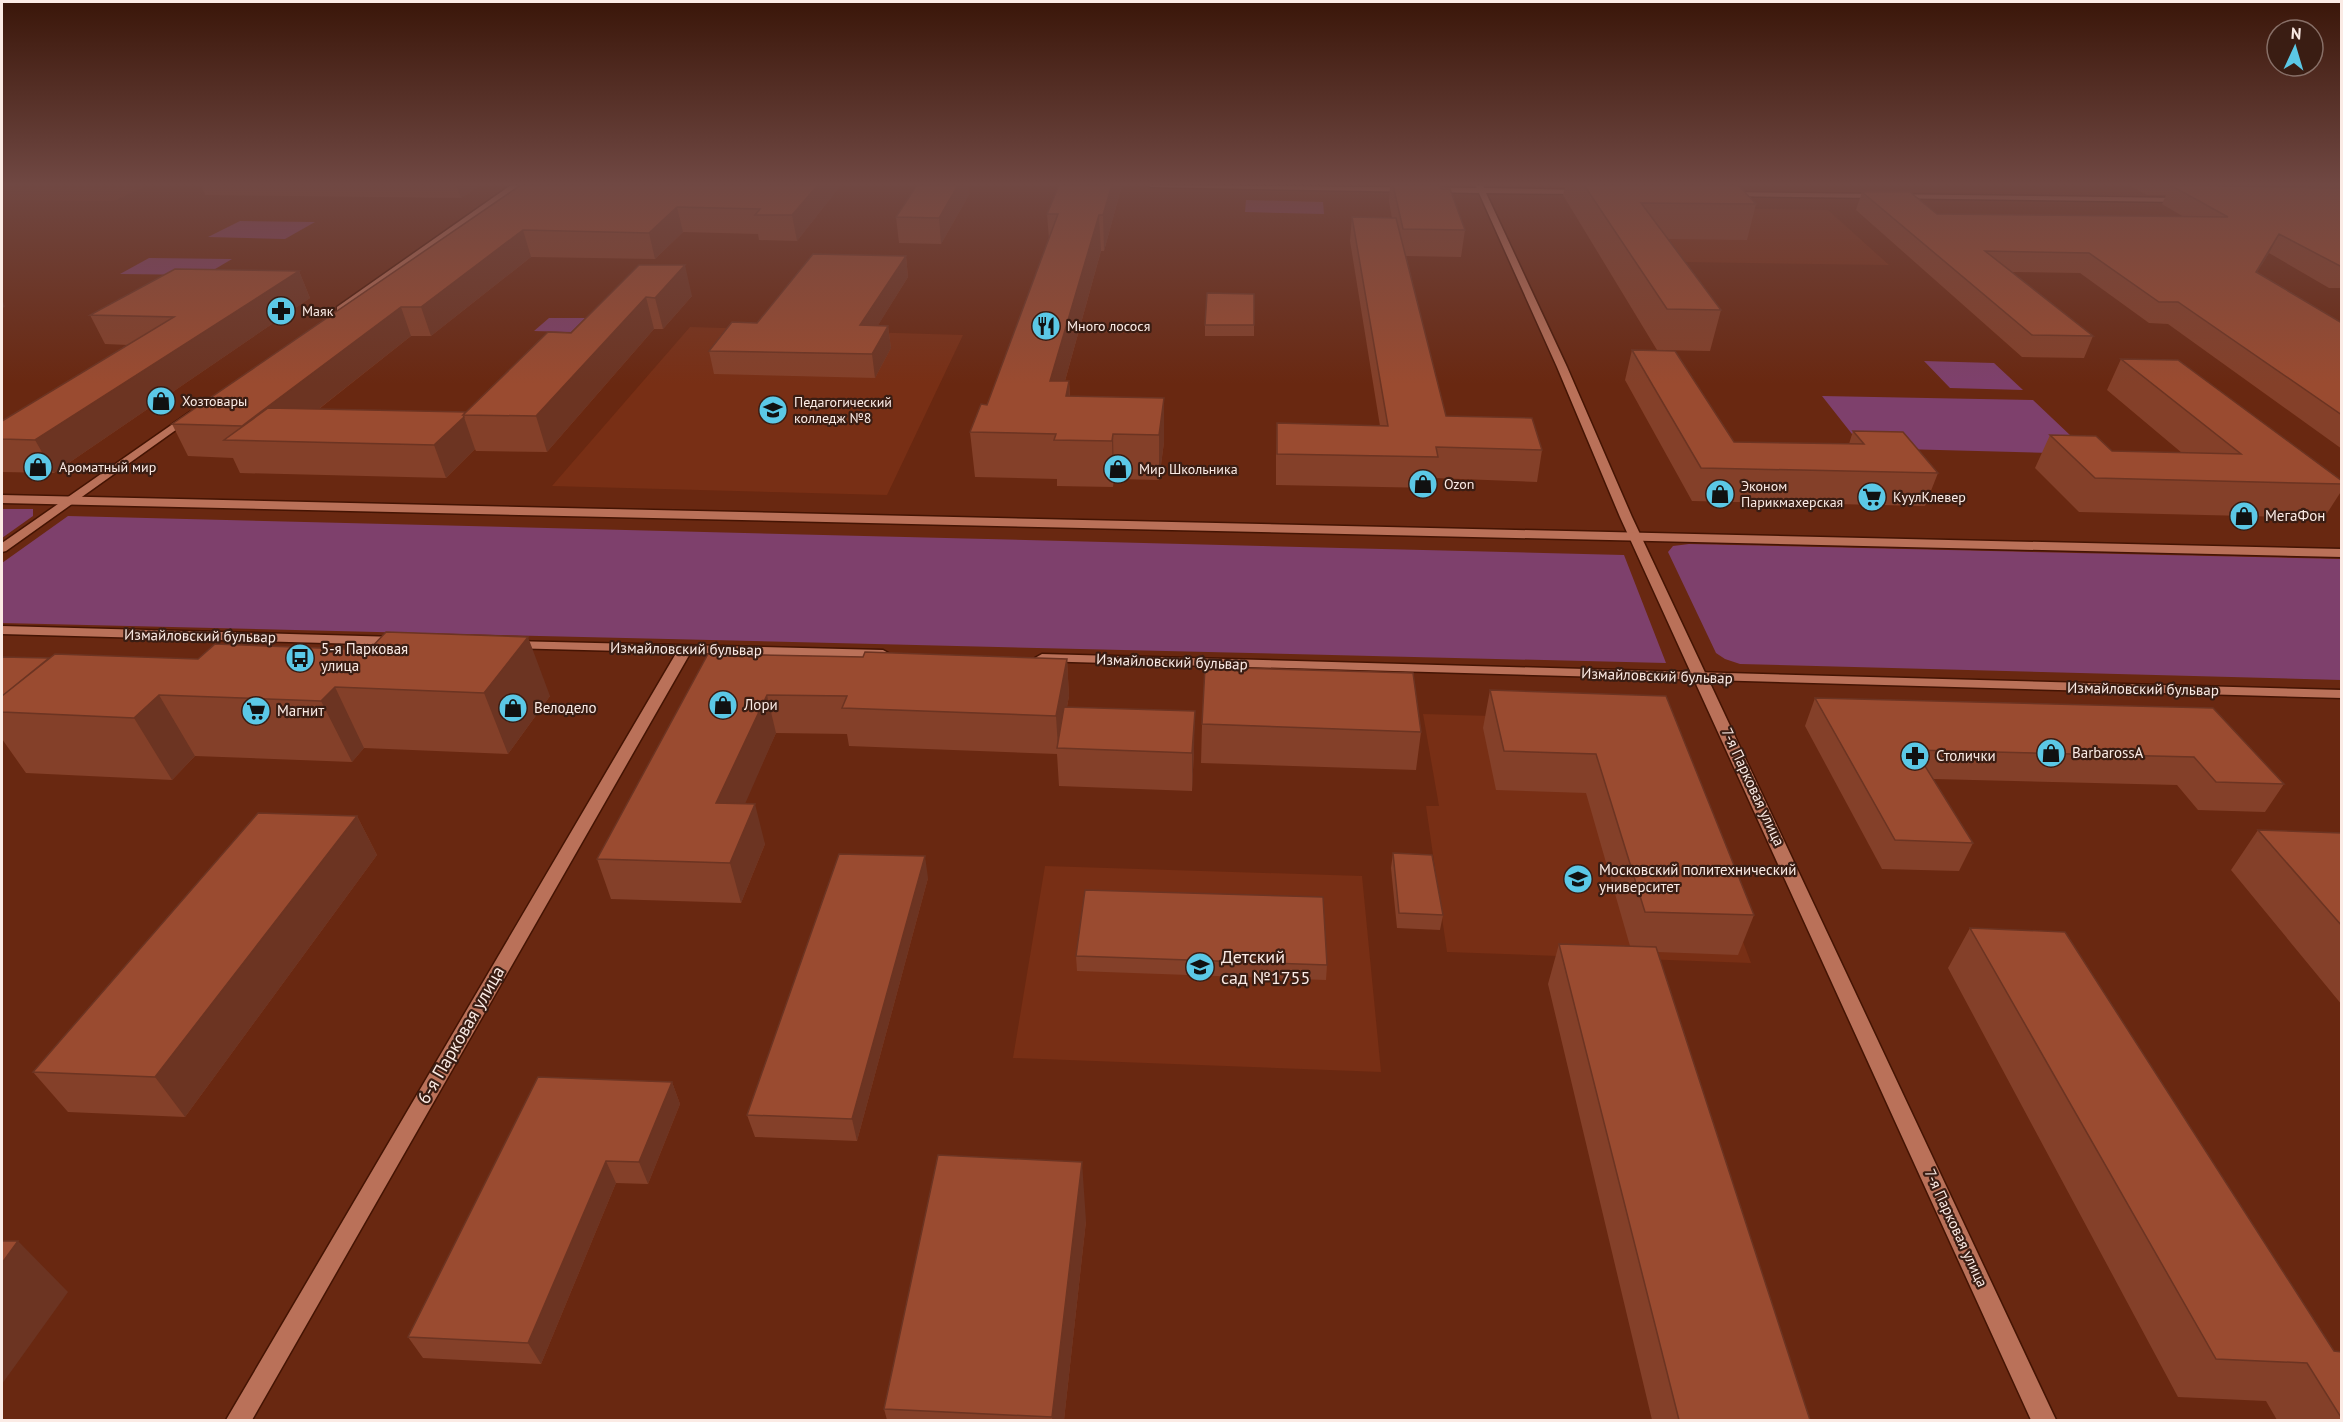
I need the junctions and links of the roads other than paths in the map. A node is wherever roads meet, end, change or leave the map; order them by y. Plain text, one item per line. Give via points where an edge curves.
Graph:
1 (422, 251) edge
2 (1509, 251) edge
3 (327, 318) edge
4 (201, 407) edge
5 (2, 499) edge
6 (69, 501) junction
7 (1635, 537) junction
8 (2, 548) edge
9 (2342, 553) edge
10 (2, 630) edge
11 (415, 642) edge
12 (498, 644) edge
13 (685, 650) junction
14 (899, 654) edge
15 (1030, 658) edge
16 (1702, 677) junction
17 (2342, 694) edge
18 (238, 1420) edge
19 (2044, 1420) edge

1 - 3 street
2 - 7 street, 7-я Парковая улица
4 - 6 street
5 - 6 street
6 - 7 street
6 - 8 street
7 - 9 street
7 - 16 street, 7-я Парковая улица
10 - 11 street, Измайловский бульвар
12 - 13 street, Измайловский бульвар
13 - 14 street, Измайловский бульвар
13 - 18 street, 6-я Парковая улица
15 - 16 street, Измайловский бульвар
16 - 17 street, Измайловский бульвар
16 - 19 street, 7-я Парковая улица

